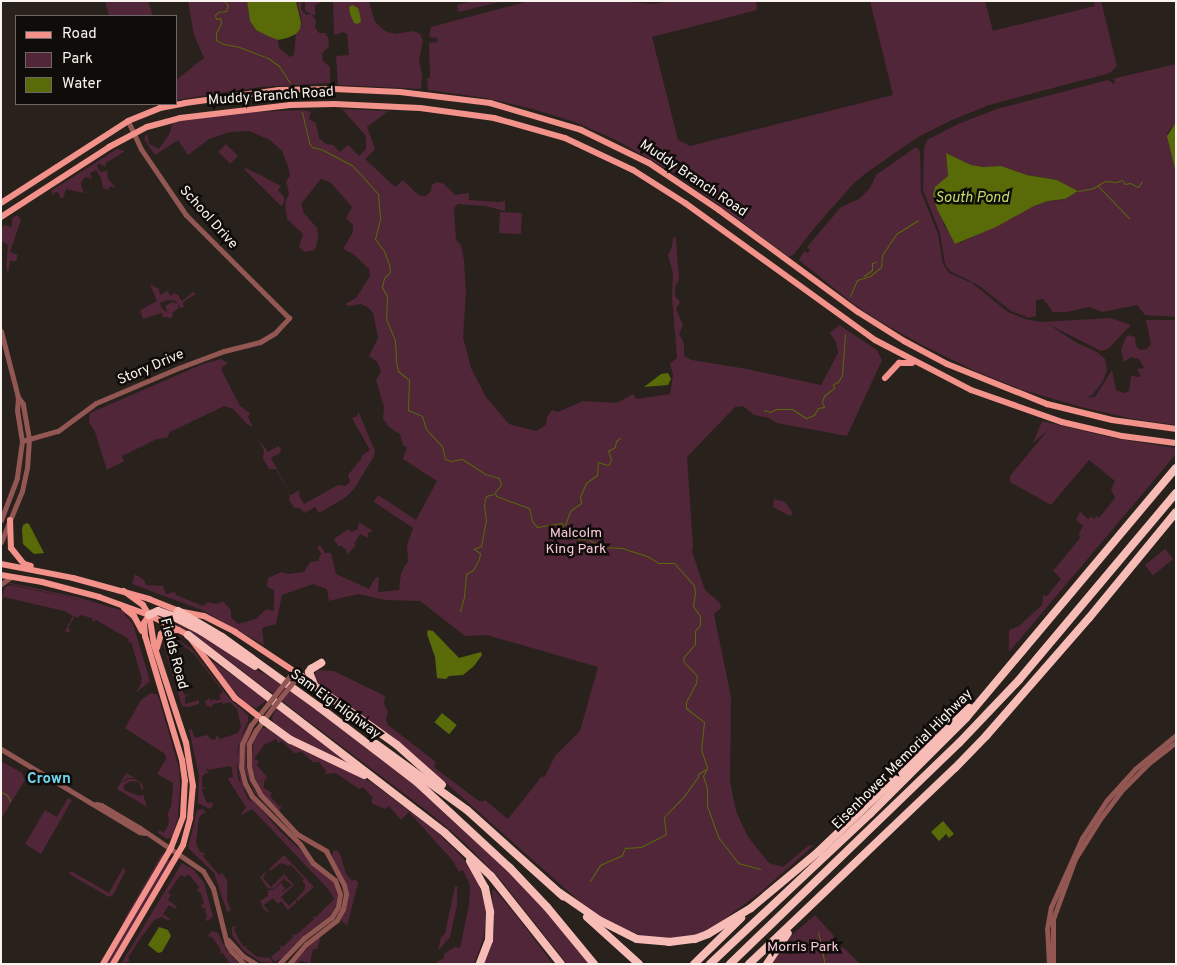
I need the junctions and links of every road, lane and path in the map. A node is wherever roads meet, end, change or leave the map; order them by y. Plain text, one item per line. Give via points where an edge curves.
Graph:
1 (178, 104) edge
2 (175, 105) edge
3 (128, 121) junction
4 (133, 134) junction
5 (1, 202) edge
6 (1, 217) edge
7 (289, 318) joint
8 (1, 331) edge
9 (918, 364) junction
10 (885, 378) dead end
11 (18, 397) junction
12 (1176, 429) edge
13 (29, 439) junction
14 (22, 441) junction
15 (1176, 444) edge
16 (1176, 468) edge
17 (1176, 493) edge
18 (1176, 512) edge
19 (1, 520) edge
20 (10, 520) junction
21 (1, 542) edge
22 (1134, 543) junction
23 (1, 564) edge
24 (13, 566) junction
25 (1, 569) edge
26 (52, 573) junction
27 (1, 575) edge
28 (15, 577) junction
29 (1, 584) edge
30 (124, 591) junction
31 (115, 602) junction
32 (178, 611) junction
33 (149, 615) junction
34 (1089, 618) junction
35 (179, 630) junction
36 (188, 635) junction
37 (147, 646) junction
38 (157, 652) junction
39 (321, 663) dead end
40 (154, 669) junction
41 (269, 671) junction
42 (294, 676) junction
43 (994, 685) junction
44 (315, 686) junction
45 (319, 707) junction
46 (177, 716) junction
47 (260, 718) junction
48 (1176, 735) edge
49 (1176, 742) edge
50 (1, 749) edge
51 (380, 782) junction
52 (480, 821) junction
53 (451, 838) junction
54 (171, 848) junction
55 (319, 849) junction
56 (179, 853) junction
57 (328, 855) junction
58 (315, 863) junction
59 (560, 893) junction
60 (751, 908) junction
61 (805, 913) junction
62 (225, 936) junction
63 (103, 964) edge
64 (113, 964) edge
65 (244, 964) edge
66 (256, 964) edge
67 (279, 964) edge
68 (289, 964) edge
69 (480, 964) edge
70 (559, 964) edge
71 (594, 964) edge
72 (639, 964) edge
73 (694, 964) edge
74 (710, 964) edge
75 (730, 964) edge
76 (749, 964) edge
77 (767, 964) edge
78 (1048, 964) edge
79 (1053, 964) edge

1 - 12 main road, Muddy Branch Road via 299,89 400,92 502,105 542,116 602,138 649,163 858,312 948,364 1047,404 1112,420
2 - 3 main road, Muddy Branch Road
3 - 4 street, School Drive
3 - 5 main road, Muddy Branch Road
4 - 6 main road, Muddy Branch Road
4 - 7 street, School Drive via 186,215
4 - 9 main road, Muddy Branch Road via 180,118 304,104 420,108 516,123 593,150 664,188 832,311
7 - 13 street, Story Drive via 275,333 260,342 173,370 96,403 58,431
8 - 11 street
9 - 10 main road via 899,363
9 - 15 main road, Muddy Branch Road via 971,390 1043,416 1122,436
11 - 13 street via 23,404
11 - 14 street
13 - 14 street, Story Drive
13 - 20 street via 22,491
14 - 19 street via 17,478
16 - 43 highway, Eisenhower Memorial Highway
17 - 22 highway
18 - 34 highway
20 - 21 street
20 - 26 main road via 10,548 16,556 24,564
22 - 34 highway via 1125,565
22 - 75 highway via 1019,680 972,729
23 - 24 main road, Sam Eig Highway
24 - 25 main road
24 - 26 main road, Sam Eig Highway
26 - 30 main road, Sam Eig Highway
27 - 28 main road
28 - 29 street
28 - 31 main road
30 - 32 main road, Sam Eig Highway
30 - 33 main road via 143,605
31 - 33 main road
31 - 37 main road via 134,616
32 - 41 highway, Sam Eig Highway via 222,637
32 - 42 main road via 194,613 220,624
33 - 35 main road
33 - 37 main road, Fields Road via 143,628
33 - 38 main road, Fields Road
33 - 41 highway via 158,611 172,616 201,630 249,663
34 - 61 highway via 956,768
35 - 36 main road
35 - 38 main road via 161,634
36 - 47 main road via 234,698
36 - 51 highway
37 - 40 main road, Fields Road
38 - 46 main road, Fields Road
39 - 44 highway via 309,672
40 - 46 main road
40 - 54 main road, Fields Road via 181,755 185,780 183,816
41 - 45 highway, Sam Eig Highway
42 - 44 highway
42 - 47 street, bridge
43 - 60 highway via 818,852
43 - 74 highway, Eisenhower Memorial Highway via 966,718 870,814
44 - 52 highway via 402,750
45 - 52 highway via 420,774
45 - 71 highway, Sam Eig Highway via 388,759 492,850 558,920
46 - 56 main road, Fields Road via 189,755 193,786 190,818
47 - 51 highway via 291,740
47 - 55 street via 249,744 252,779 261,795 292,828
47 - 58 street via 248,730 242,744 241,767 245,783 252,796
48 - 78 street via 1135,769 1103,806 1082,838 1051,907 1047,929
49 - 79 street via 1149,763 1124,790 1075,859 1054,919
50 - 54 street
51 - 53 highway
52 - 59 highway
53 - 69 highway via 478,872 490,904 489,940
53 - 70 highway via 491,876
54 - 56 street
54 - 63 main road, Fields Road
55 - 57 street
55 - 58 street via 312,853
56 - 62 street via 198,866 210,882
56 - 64 main road, Fields Road
57 - 58 street via 326,864
57 - 68 street via 345,890 344,909 337,920 311,939
58 - 67 street via 336,882 340,894 338,908
59 - 60 highway via 620,932 657,942 696,939
59 - 72 highway
60 - 73 highway
61 - 76 highway
61 - 77 highway
62 - 65 street via 231,952
62 - 66 street via 243,956

